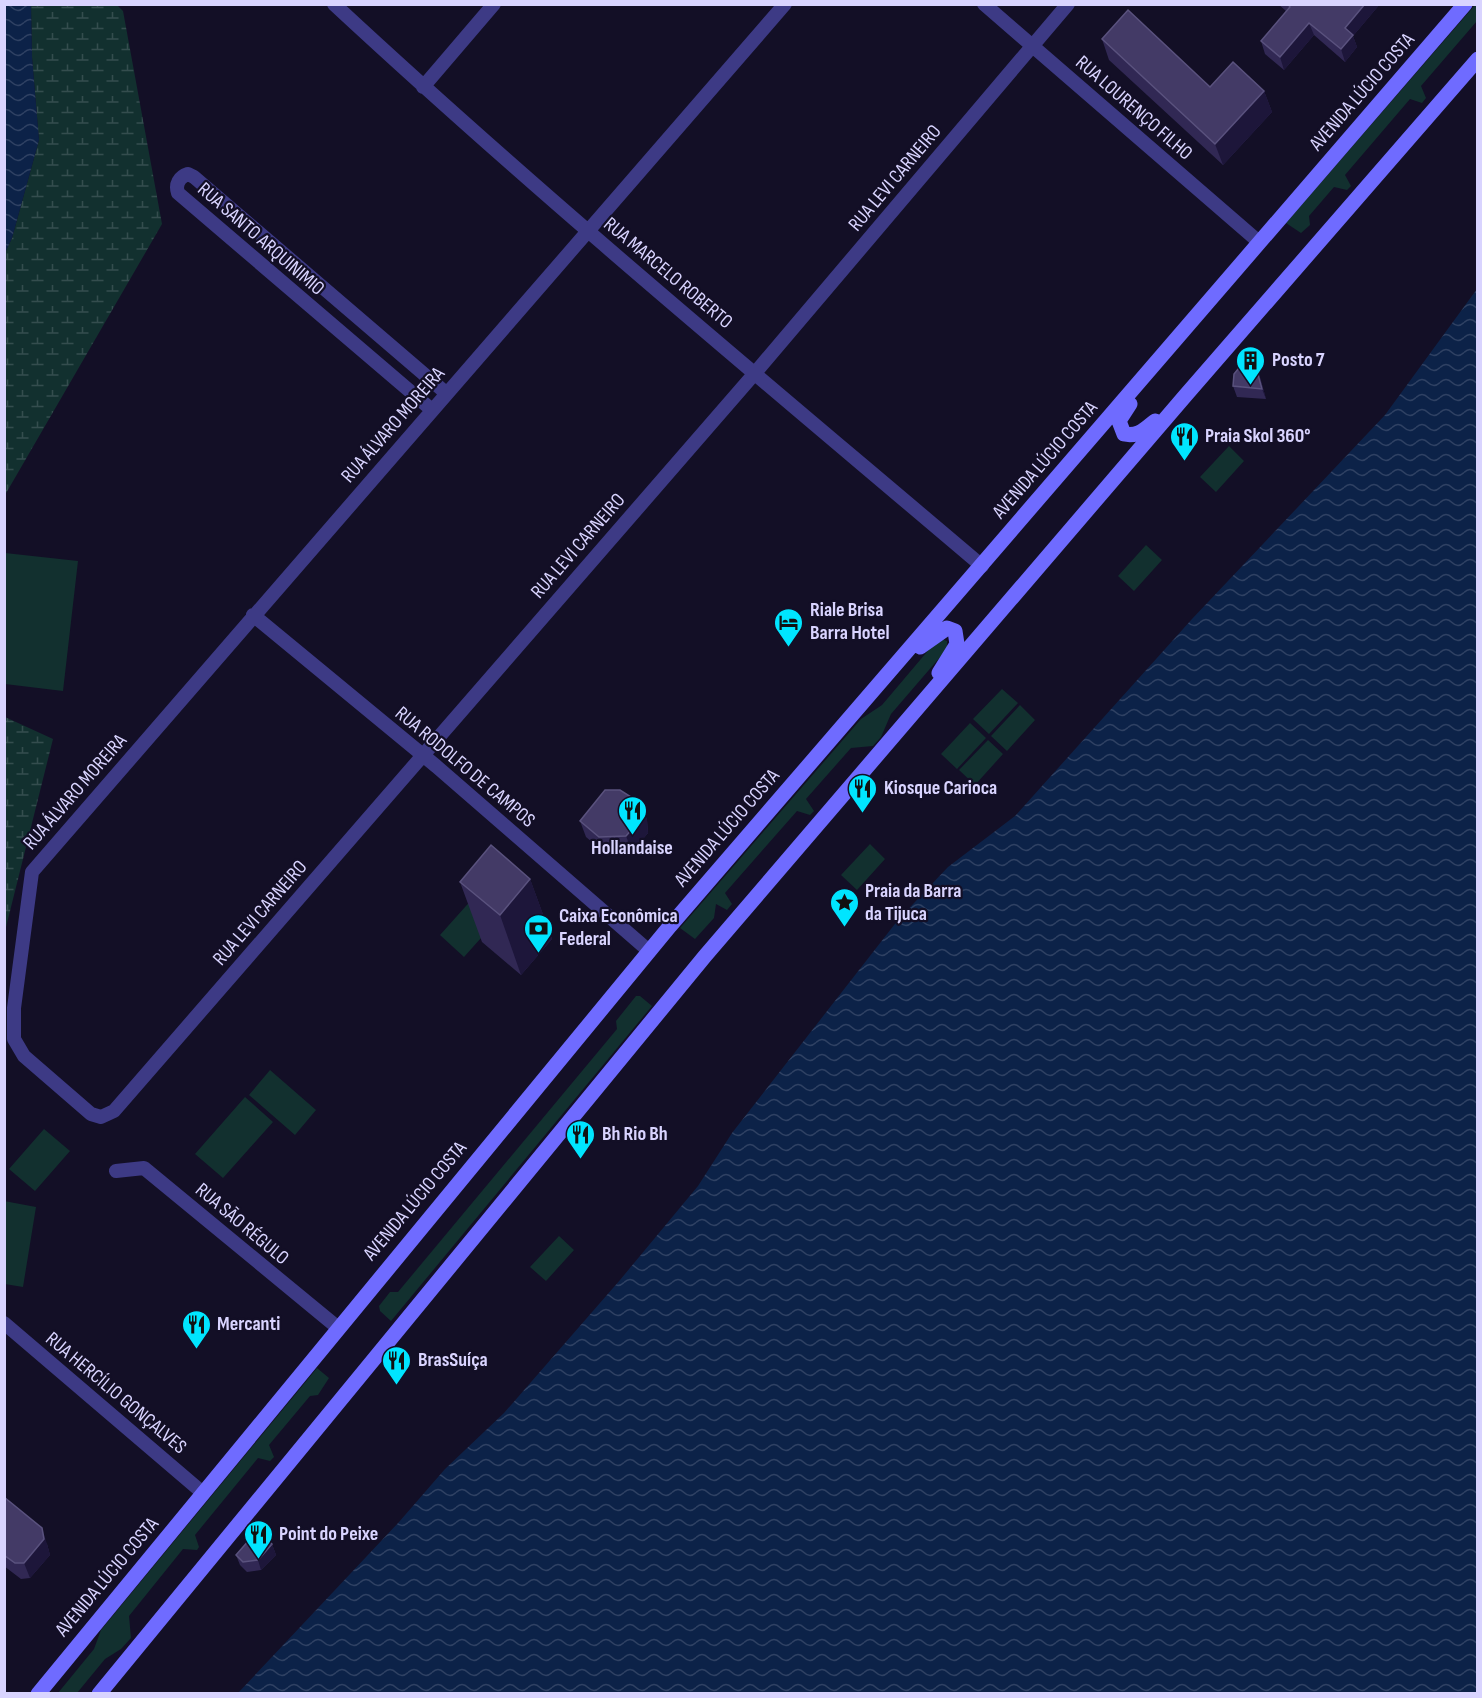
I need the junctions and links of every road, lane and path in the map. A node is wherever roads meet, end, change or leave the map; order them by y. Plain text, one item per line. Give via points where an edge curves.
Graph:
1 (334, 4) edge
2 (494, 4) edge
3 (785, 4) edge
4 (984, 4) edge
5 (1068, 4) edge
6 (1465, 4) edge
7 (1033, 46) junction
8 (1478, 60) edge
9 (423, 87) junction
10 (589, 232) junction
11 (1259, 242) junction
12 (1154, 366) junction
13 (755, 373) junction
14 (446, 393) junction
15 (1185, 396) junction
16 (432, 410) junction
17 (982, 566) junction
18 (253, 615) junction
19 (886, 674) junction
20 (912, 716) junction
21 (423, 755) junction
22 (649, 951) junction
23 (114, 1111) joint
24 (116, 1170) dead end
25 (4, 1323) edge
26 (337, 1327) junction
27 (203, 1492) junction
28 (100, 1692) edge
29 (38, 1694) edge

1 - 9 street, RUA MARCELO ROBERTO
2 - 9 street
3 - 10 street, RUA ÁLVARO MOREIRA
4 - 7 street, RUA LOURENÇO FILHO
5 - 7 street, RUA LEVI CARNEIRO
6 - 11 main road, AVENIDA LÚCIO COSTA
7 - 11 street, RUA LOURENÇO FILHO
7 - 13 street, RUA LEVI CARNEIRO
8 - 15 main road
9 - 10 street, RUA MARCELO ROBERTO
10 - 13 street, RUA MARCELO ROBERTO
10 - 14 street, RUA ÁLVARO MOREIRA
11 - 12 main road, AVENIDA LÚCIO COSTA
12 - 15 main road via 1119,420 1124,434 1142,432
12 - 17 main road, AVENIDA LÚCIO COSTA
13 - 17 street, RUA MARCELO ROBERTO
13 - 21 street, RUA LEVI CARNEIRO
14 - 16 street, RUA ÁLVARO MOREIRA
14 - 16 street, RUA SANTO ARQUINIMIO via 194,177 188,174 180,179 178,193
15 - 20 main road
16 - 18 street, RUA ÁLVARO MOREIRA
17 - 19 main road, AVENIDA LÚCIO COSTA
18 - 21 street, RUA RODOLFO DE CAMPOS
18 - 23 street, RUA ÁLVARO MOREIRA via 32,872 14,1008 14,1039 24,1056 91,1114 101,1117
19 - 20 main road via 941,630 956,631 957,644
19 - 22 main road, AVENIDA LÚCIO COSTA
20 - 28 main road via 705,956
21 - 22 street, RUA RODOLFO DE CAMPOS
21 - 23 street, RUA LEVI CARNEIRO
22 - 26 main road, AVENIDA LÚCIO COSTA
24 - 26 street, RUA SÃO RÉGULO via 144,1168
25 - 27 street, RUA HERCÍLIO GONÇALVES
26 - 27 main road, AVENIDA LÚCIO COSTA
27 - 29 main road, AVENIDA LÚCIO COSTA

